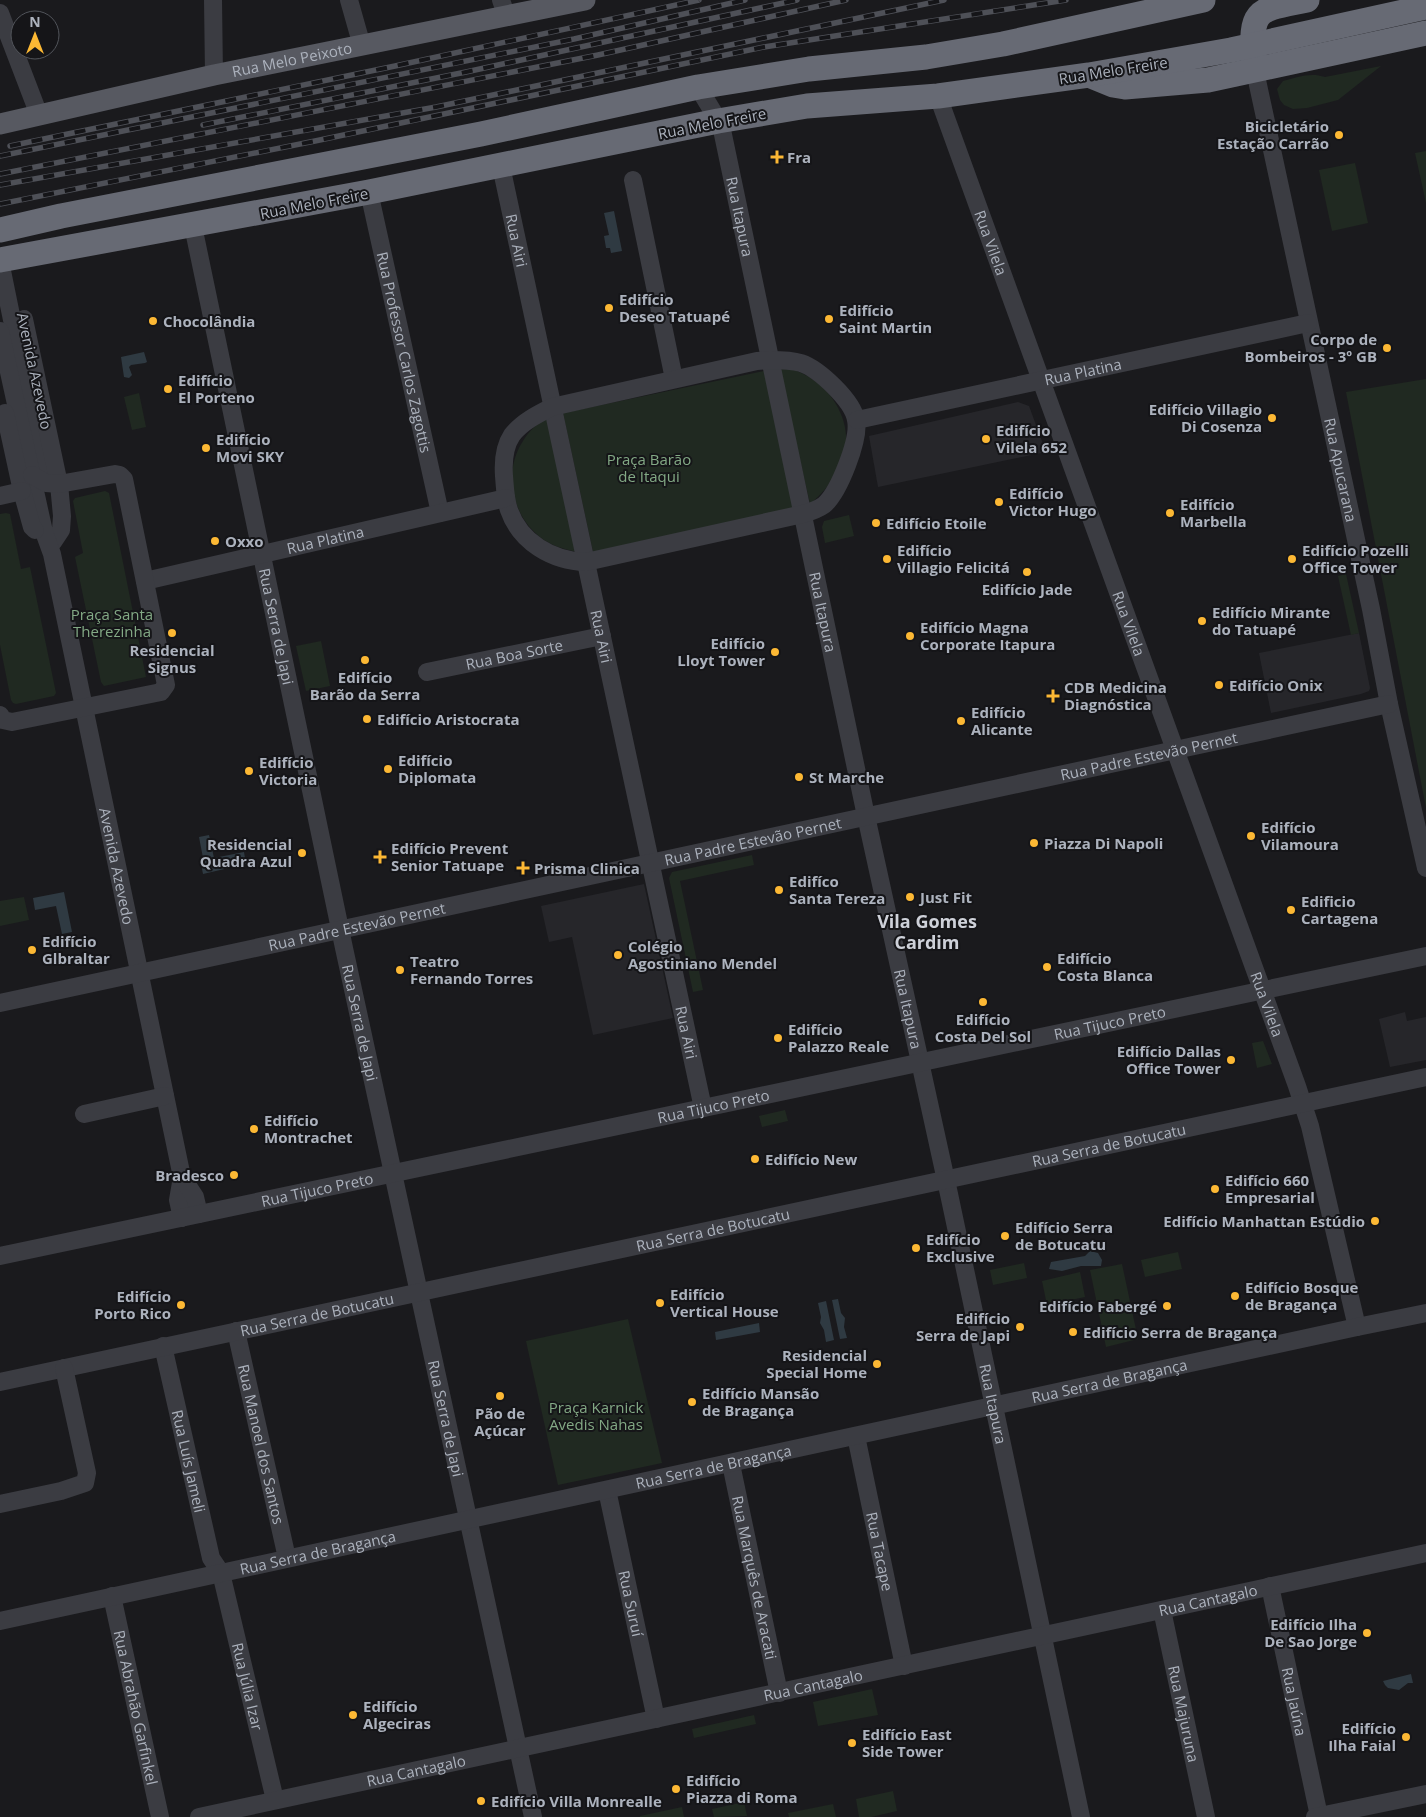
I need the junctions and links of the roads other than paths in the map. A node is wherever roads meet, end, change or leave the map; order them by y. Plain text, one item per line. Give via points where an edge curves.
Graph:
1 (213, 0) edge
2 (349, 0) edge
3 (585, 0) edge
4 (1203, 0) edge
5 (1307, 0) edge
6 (1426, 7) edge
7 (504, 8) edge
8 (0, 13) edge
9 (1426, 33) edge
10 (1252, 45) junction
11 (362, 46) junction
12 (1255, 71) junction
13 (1089, 75) junction
14 (214, 76) junction
15 (698, 87) junction
16 (938, 96) junction
17 (39, 115) junction
18 (718, 121) junction
19 (0, 124) edge
20 (481, 134) junction
21 (501, 166) junction
22 (633, 180) dead end
23 (369, 192) junction
24 (193, 226) junction
25 (0, 230) edge
26 (4, 260) edge
27 (1308, 322) junction
28 (0, 331) edge
29 (770, 360) junction
30 (674, 379) junction
31 (1040, 380) junction
32 (0, 391) edge
33 (552, 407) junction
34 (25, 419) junction
35 (857, 420) junction
36 (46, 481) junction
37 (22, 491) junction
38 (0, 496) edge
39 (506, 498) junction
40 (440, 512) junction
41 (803, 514) junction
42 (51, 546) junction
43 (262, 553) junction
44 (586, 562) junction
45 (145, 581) junction
46 (602, 636) junction
47 (427, 672) dead end
48 (1389, 704) junction
49 (84, 707) junction
50 (0, 716) edge
51 (1175, 750) junction
52 (866, 816) junction
53 (650, 863) junction
54 (1426, 868) edge
55 (340, 930) junction
56 (1426, 956) edge
57 (140, 973) junction
58 (1263, 990) junction
59 (0, 1003) edge
60 (920, 1062) junction
61 (1426, 1077) edge
62 (165, 1096) junction
63 (1302, 1103) junction
64 (704, 1108) junction
65 (84, 1114) dead end
66 (393, 1173) junction
67 (946, 1180) junction
68 (190, 1216) junction
69 (0, 1256) edge
70 (419, 1292) junction
71 (1426, 1313) edge
72 (1357, 1327) junction
73 (236, 1331) junction
74 (163, 1346) junction
75 (64, 1368) junction
76 (0, 1382) edge
77 (993, 1406) junction
78 (856, 1436) junction
79 (731, 1464) junction
80 (608, 1490) junction
81 (0, 1504) edge
82 (469, 1519) junction
83 (1426, 1553) edge
84 (287, 1558) junction
85 (221, 1573) junction
86 (1270, 1586) junction
87 (112, 1596) junction
88 (1162, 1610) junction
89 (0, 1621) edge
90 (1043, 1635) junction
91 (904, 1666) junction
92 (779, 1693) junction
93 (656, 1719) junction
94 (518, 1748) junction
95 (1426, 1794) edge
96 (275, 1800) junction
97 (160, 1817) edge
98 (199, 1817) edge
99 (533, 1817) edge
100 (1081, 1817) edge
101 (1206, 1817) edge
102 (1317, 1817) edge

1 - 14 street
2 - 11 street
3 - 7 main road, Rua Melo Peixoto
4 - 15 highway via 935,56 809,69
5 - 10 highway via 1263,11 1254,24
6 - 10 highway, Rua Melo Freire
7 - 11 main road, Rua Melo Peixoto
8 - 17 street
9 - 12 highway
10 - 12 highway
10 - 13 highway, Rua Melo Freire
11 - 14 main road, Rua Melo Peixoto
12 - 13 highway via 1140,87 1113,85
12 - 27 street, Rua Apucarana
13 - 16 highway, Rua Melo Freire
14 - 17 main road, Rua Melo Peixoto
15 - 18 street, Rua Itapura
15 - 20 highway
16 - 18 highway, Rua Melo Freire via 807,106
16 - 31 street, Rua Vilela
17 - 19 main road, Rua Melo Peixoto
18 - 21 highway, Rua Melo Freire
18 - 29 street, Rua Itapura
20 - 24 highway via 458,146 202,198 195,207
20 - 25 highway
21 - 23 highway, Rua Melo Freire
21 - 33 street, Rua Airi
22 - 30 street
23 - 24 highway, Rua Melo Freire
23 - 40 street, Rua Professor Carlos Zagottis
24 - 26 highway, Rua Melo Freire
24 - 43 street, Rua Serra de Japi
26 - 34 street
26 - 36 street, Avenida Azevedo
27 - 31 street, Rua Platina
27 - 48 street, Rua Apucarana
28 - 34 street
29 - 30 street
29 - 35 street via 802,363 820,374 838,391
29 - 41 street, Rua Itapura
30 - 33 street
31 - 35 street, Rua Platina
31 - 51 street, Rua Vilela
32 - 37 street
33 - 39 street via 534,416 512,435 503,465
33 - 44 street, Rua Airi
34 - 36 street, Avenida Azevedo
35 - 41 street via 850,458 833,495 825,504
36 - 42 street, Avenida Azevedo via 44,532
36 - 42 street, Avenida Azevedo via 62,516 61,530
36 - 45 street via 115,474 124,479
37 - 38 street
37 - 42 street via 32,528
39 - 40 street, Rua Platina
39 - 44 street via 514,522 536,546 564,559
40 - 43 street, Rua Platina
41 - 44 street
41 - 52 street, Rua Itapura
42 - 49 street, Avenida Azevedo
43 - 45 street, Rua Platina
43 - 55 street, Rua Serra de Japi
44 - 46 street, Rua Airi
45 - 49 street via 166,685 161,692
46 - 47 street, Rua Boa Sorte
46 - 53 street, Rua Airi
48 - 51 street, Rua Padre Estevão Pernet
48 - 54 street, Rua Apucarana
49 - 50 street via 12,722
49 - 57 street, Avenida Azevedo
51 - 52 street, Rua Padre Estevão Pernet
51 - 58 street, Rua Vilela
52 - 53 street, Rua Padre Estevão Pernet
52 - 60 street, Rua Itapura
53 - 55 street, Rua Padre Estevão Pernet
53 - 64 street, Rua Airi
55 - 57 street, Rua Padre Estevão Pernet
55 - 66 street, Rua Serra de Japi
56 - 58 street, Rua Tijuco Preto
57 - 59 street, Rua Padre Estevão Pernet
57 - 62 street, Avenida Azevedo
58 - 60 street, Rua Tijuco Preto
58 - 63 street, Rua Vilela
60 - 64 street, Rua Tijuco Preto
60 - 67 street, Rua Itapura
61 - 63 street, Rua Serra de Botucatu
62 - 65 street
62 - 68 street, Avenida Azevedo via 182,1177 178,1200
63 - 67 street, Rua Serra de Botucatu
63 - 72 street, Rua Vilela
64 - 66 street, Rua Tijuco Preto
66 - 68 street, Rua Tijuco Preto
66 - 70 street, Rua Serra de Japi
67 - 70 street, Rua Serra de Botucatu
67 - 77 street, Rua Itapura
68 - 69 street, Rua Tijuco Preto
70 - 73 street, Rua Serra de Botucatu
70 - 82 street, Rua Serra de Japi
71 - 72 street, Rua Serra de Bragança
72 - 77 street, Rua Serra de Bragança
73 - 74 street, Rua Serra de Botucatu
73 - 84 street, Rua Manoel dos Santos
74 - 75 street, Rua Serra de Botucatu
74 - 85 street, Rua Luís Jameli via 211,1558
75 - 76 street, Rua Serra de Botucatu
75 - 81 street via 86,1473 85,1483
77 - 78 street, Rua Serra de Bragança
77 - 90 street, Rua Itapura
78 - 79 street, Rua Serra de Bragança
78 - 91 street, Rua Tacape
79 - 80 street, Rua Serra de Bragança
79 - 92 street, Rua Marquês de Aracati
80 - 82 street, Rua Serra de Bragança
80 - 93 street, Rua Suruí
82 - 84 street, Rua Serra de Bragança
82 - 94 street, Rua Serra de Japi
83 - 86 street, Rua Cantagalo
84 - 85 street, Rua Serra de Bragança
85 - 87 street, Rua Serra de Bragança
85 - 96 street, Rua Júlia Izar
86 - 88 street, Rua Cantagalo
86 - 102 street, Rua Jaúna
87 - 89 street, Rua Serra de Bragança
87 - 97 street, Rua Abrahão Garfinkel
88 - 90 street, Rua Cantagalo
88 - 101 street, Rua Majuruna
90 - 91 street, Rua Cantagalo
90 - 100 street, Rua Itapura
91 - 92 street, Rua Cantagalo
92 - 93 street, Rua Cantagalo
93 - 94 street, Rua Cantagalo
94 - 96 street, Rua Cantagalo
94 - 99 street, Rua Serra de Japi
95 - 102 street
96 - 98 street, Rua Cantagalo

